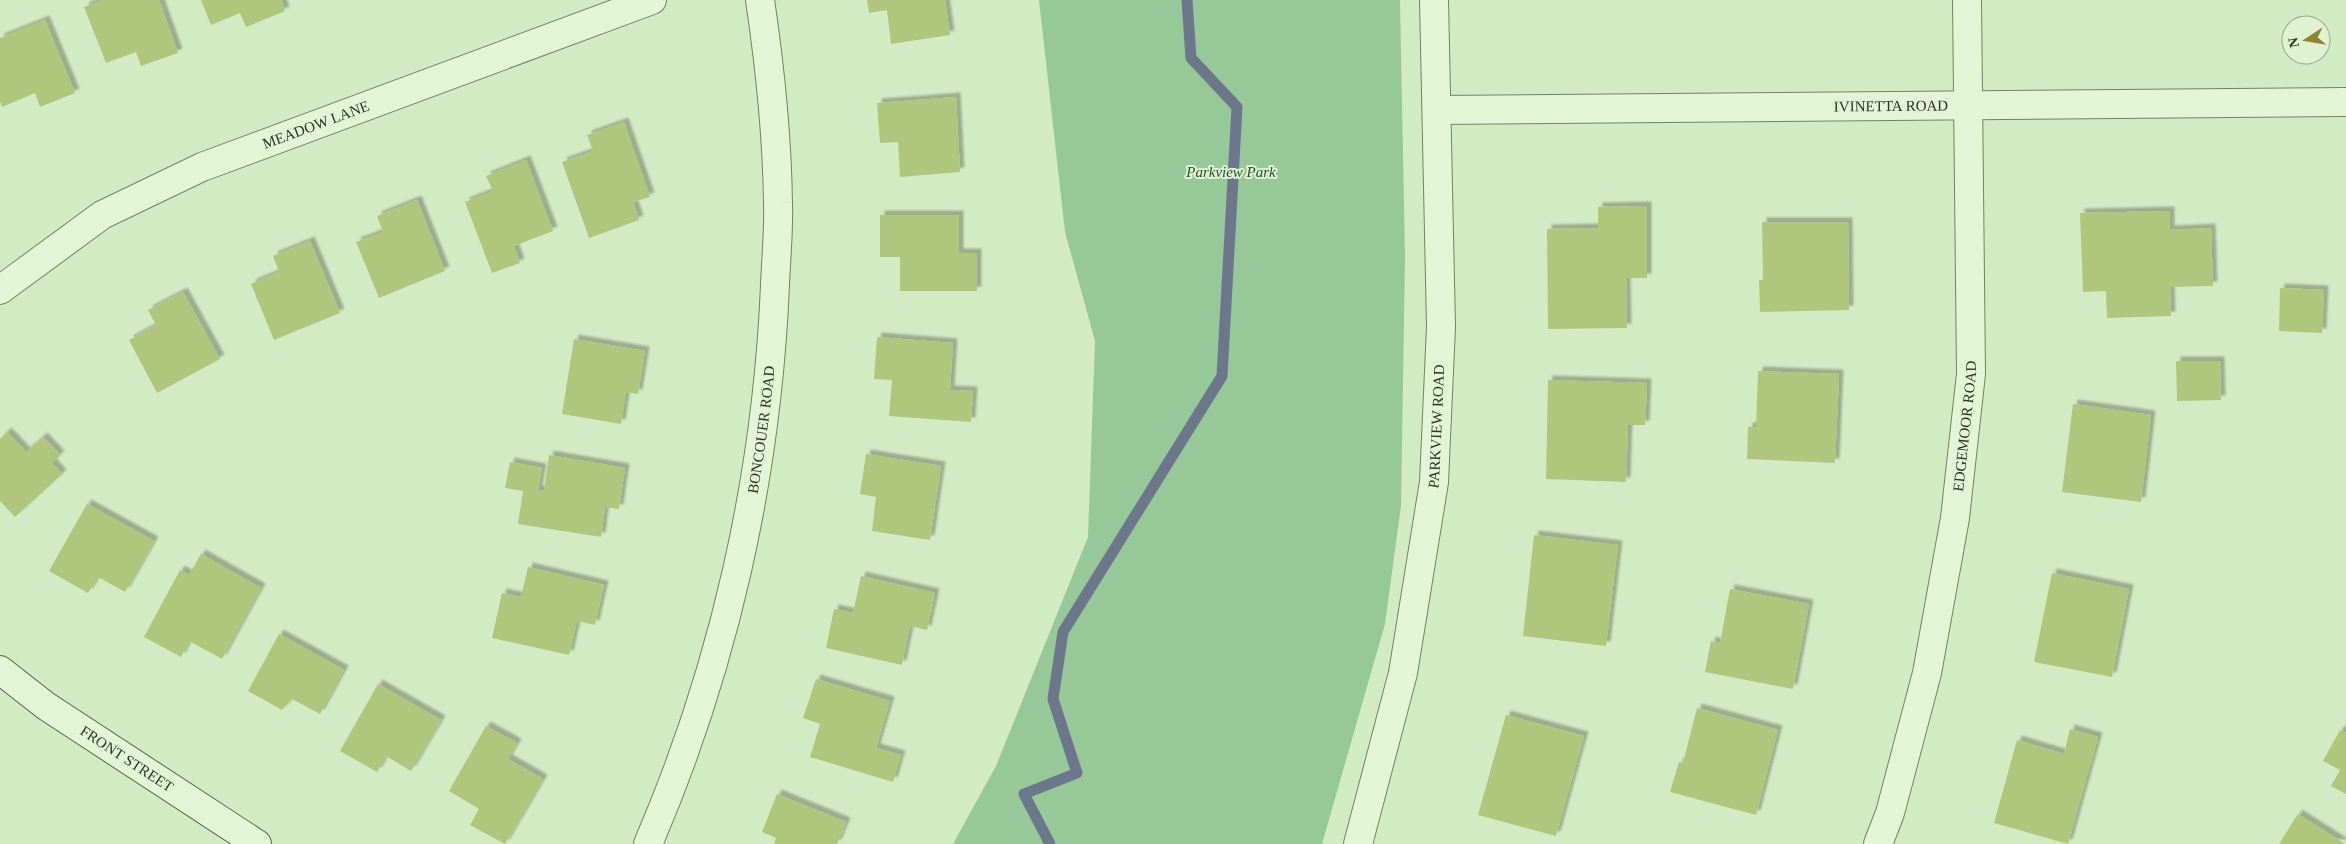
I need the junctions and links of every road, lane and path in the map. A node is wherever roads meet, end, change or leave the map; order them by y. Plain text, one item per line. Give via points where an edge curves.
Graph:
1 (652, 0) edge
2 (760, 0) edge
3 (1434, 0) edge
4 (1967, 0) edge
5 (2346, 102) edge
6 (1970, 107) junction
7 (1437, 110) junction
8 (0, 290) edge
9 (0, 670) edge
10 (257, 844) edge
11 (648, 844) edge
12 (1358, 844) edge
13 (1878, 844) edge

1 - 8 street, MEADOW LANE via 202,167 102,216
2 - 11 street, BONCOUER ROAD via 772,83 778,204 772,344 758,455 738,565 713,666 676,780
3 - 7 street, PARKVIEW ROAD
4 - 6 street, EDGEMOOR ROAD
5 - 6 street, IVINETTA ROAD
6 - 7 street, IVINETTA ROAD
6 - 13 street, EDGEMOOR ROAD via 1971,374 1956,518 1927,673 1890,813
7 - 12 street, PARKVIEW ROAD via 1441,327 1434,482 1403,673
9 - 10 street, FRONT STREET via 46,706

